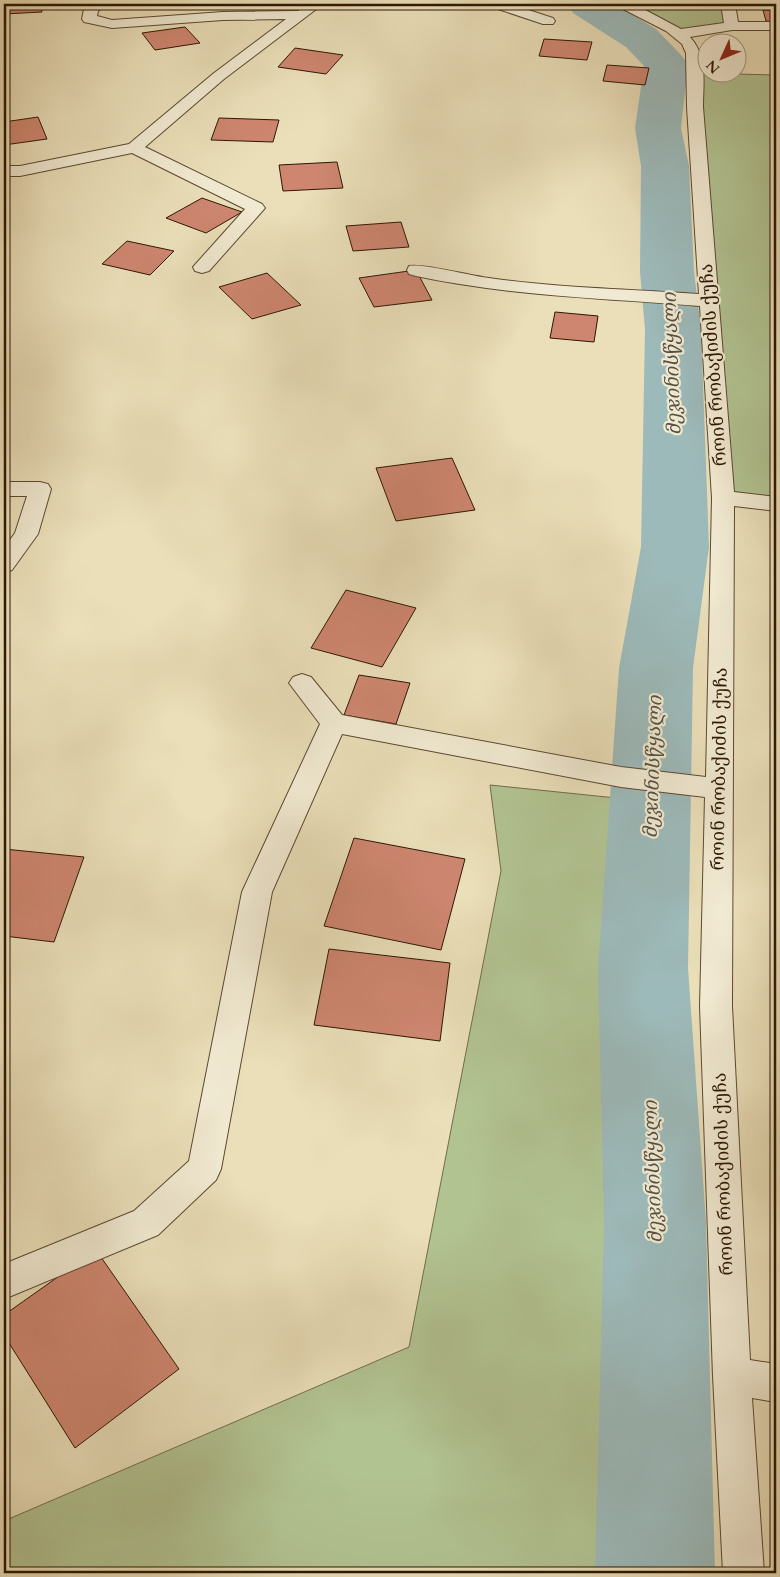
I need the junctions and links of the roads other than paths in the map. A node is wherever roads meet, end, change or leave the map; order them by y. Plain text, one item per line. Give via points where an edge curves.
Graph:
1 (100, 4) edge
2 (316, 4) edge
3 (497, 4) edge
4 (624, 4) edge
5 (728, 4) edge
6 (300, 15) junction
7 (548, 21) dead end
8 (732, 26) junction
9 (776, 26) edge
10 (678, 34) junction
11 (134, 148) junction
12 (4, 171) edge
13 (202, 267) dead end
14 (416, 270) dead end
15 (699, 300) junction
16 (4, 489) edge
17 (723, 498) junction
18 (776, 504) edge
19 (4, 565) edge
20 (302, 683) dead end
21 (334, 723) junction
22 (706, 787) junction
23 (4, 1282) edge
24 (732, 1376) junction
25 (776, 1383) edge
26 (744, 1573) edge

1 - 6 street via 91,9 89,18 112,24 223,16
2 - 6 street
3 - 7 street
4 - 10 street, როინ რობაქიძის ქუჩა
5 - 8 street
6 - 11 street via 219,76
8 - 9 street
8 - 10 street
10 - 15 street, როინ რობაქიძის ქუჩა via 693,49
11 - 12 street via 20,171
11 - 13 street via 256,208
14 - 15 street via 464,281
15 - 17 street, როინ რობაქიძის ქუჩა
16 - 19 street via 40,489 26,534
17 - 18 street
17 - 22 street, როინ რობაქიძის ქუჩა
20 - 21 street
21 - 22 street via 621,777
21 - 23 street via 257,892 204,1169 146,1223
22 - 24 street, როინ რობაქიძის ქუჩა
24 - 25 street
24 - 26 street, როინ რობაქიძის ქუჩა

